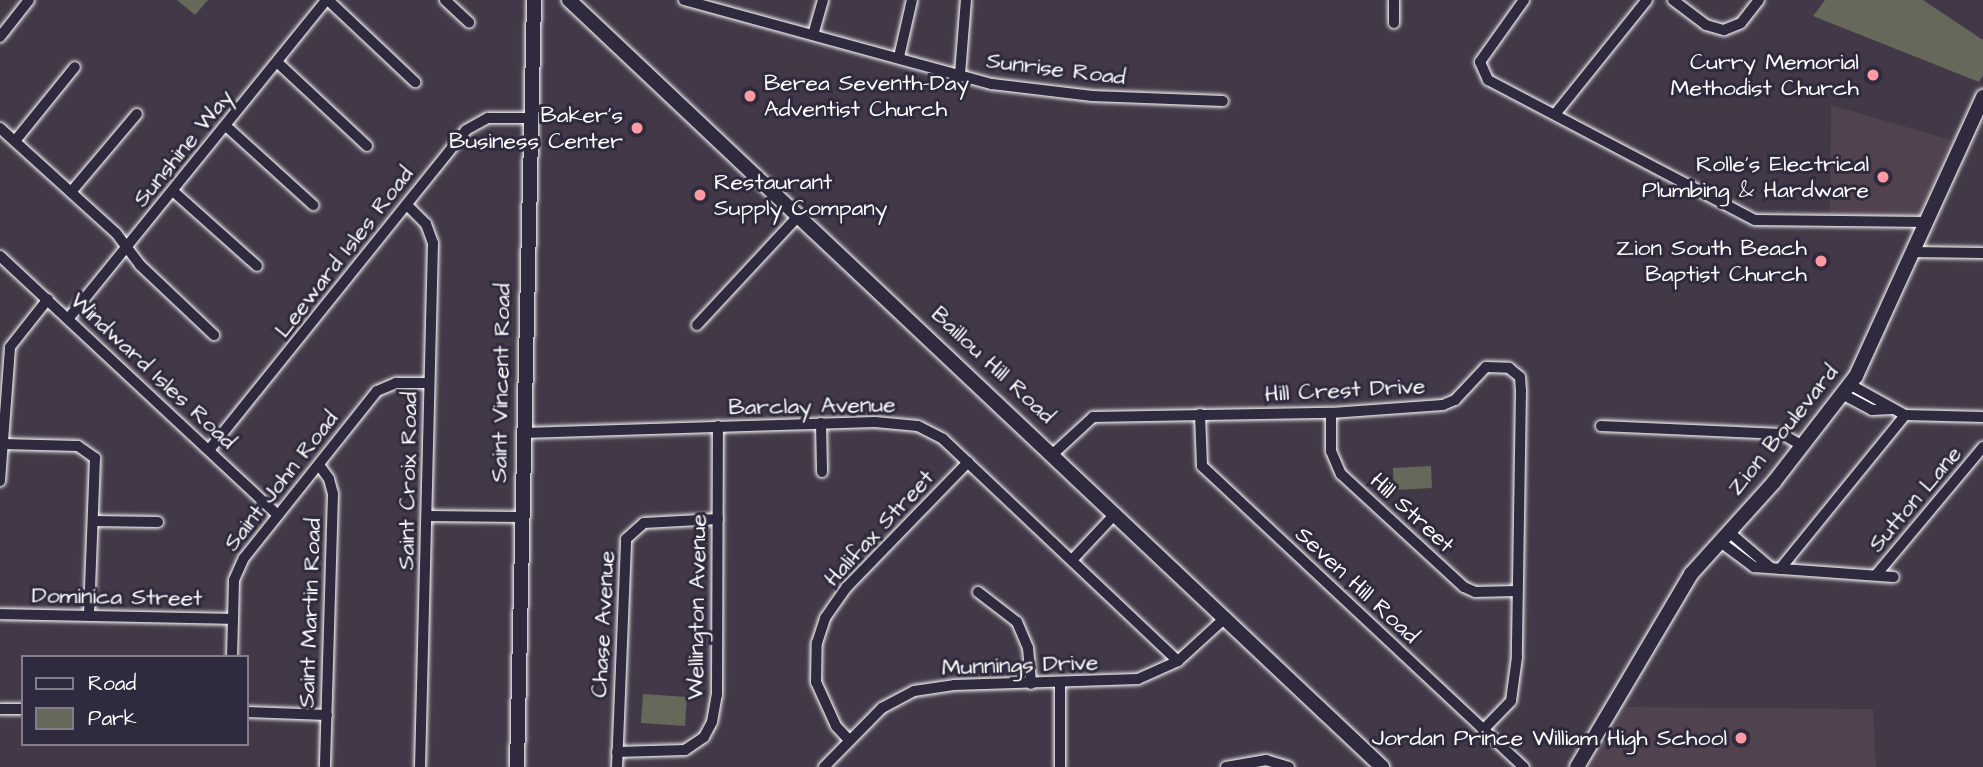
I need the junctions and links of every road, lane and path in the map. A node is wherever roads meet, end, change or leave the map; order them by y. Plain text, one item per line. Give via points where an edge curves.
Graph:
1 (29, 0) edge
2 (327, 0) edge
3 (445, 0) edge
4 (534, 0) edge
5 (569, 0) edge
6 (684, 0) edge
7 (823, 0) edge
8 (912, 0) edge
9 (966, 0) edge
10 (1394, 0) edge
11 (1524, 0) edge
12 (1647, 0) edge
13 (1673, 0) edge
14 (1759, 0) edge
15 (696, 2) edge
16 (469, 22) dead end
17 (1394, 23) dead end
18 (2, 30) edge
19 (813, 35) junction
20 (899, 57) junction
21 (277, 62) junction
22 (75, 67) dead end
23 (960, 74) junction
24 (415, 82) dead end
25 (1982, 100) edge
26 (1223, 101) dead end
27 (1556, 113) junction
28 (137, 114) dead end
29 (529, 118) junction
30 (226, 126) junction
31 (0, 128) edge
32 (15, 141) junction
33 (367, 146) dead end
34 (71, 192) junction
35 (174, 192) junction
36 (313, 205) dead end
37 (407, 205) junction
38 (800, 214) junction
39 (1926, 222) junction
40 (127, 248) junction
41 (1913, 252) junction
42 (1983, 253) edge
43 (0, 256) edge
44 (257, 266) dead end
45 (48, 299) junction
46 (68, 319) junction
47 (697, 325) dead end
48 (214, 335) dead end
49 (429, 383) junction
50 (1847, 390) junction
51 (1331, 413) junction
52 (1200, 414) junction
53 (1905, 415) junction
54 (1983, 417) edge
55 (821, 423) junction
56 (718, 426) junction
57 (1601, 426) dead end
58 (523, 433) junction
59 (3, 443) junction
60 (1803, 446) junction
61 (1983, 447) edge
62 (209, 450) junction
63 (1054, 453) junction
64 (968, 462) junction
65 (318, 465) junction
66 (822, 472) dead end
67 (0, 481) edge
68 (1116, 513) junction
69 (278, 515) junction
70 (427, 516) junction
71 (520, 517) junction
72 (718, 519) junction
73 (94, 521) junction
74 (158, 522) dead end
75 (1724, 537) junction
76 (1072, 560) junction
77 (1776, 569) junction
78 (1876, 575) junction
79 (1894, 576) dead end
80 (1517, 591) junction
81 (978, 592) dead end
82 (0, 614) edge
83 (89, 616) junction
84 (1226, 617) junction
85 (233, 619) junction
86 (232, 655) edge
87 (1178, 661) junction
88 (1031, 684) junction
89 (1060, 684) junction
90 (0, 709) edge
91 (21, 709) edge
92 (248, 712) edge
93 (327, 715) junction
94 (1483, 730) junction
95 (849, 740) junction
96 (617, 752) junction
97 (326, 767) edge
98 (420, 767) edge
99 (517, 767) edge
100 (617, 767) edge
101 (824, 767) edge
102 (1060, 767) edge
103 (1227, 767) edge
104 (1289, 767) edge
105 (1382, 767) edge
106 (1524, 767) edge
107 (1577, 767) edge

1 - 18 street
2 - 21 street, Sunshine Way
2 - 24 street
3 - 16 street
4 - 29 main road, Saint Vincent Road
5 - 38 main road, Baillou Hill Road
6 - 15 street, Sunrise Road
7 - 19 street
8 - 20 street
9 - 23 street
10 - 17 street
11 - 27 street via 1485,52 1482,72 1488,80
12 - 27 street
13 - 14 street via 1706,25 1724,30 1741,23
15 - 19 street, Sunrise Road
19 - 20 street, Sunrise Road
20 - 23 street, Sunrise Road
21 - 30 street, Sunshine Way
21 - 33 street
22 - 32 street
23 - 26 street, Sunrise Road via 992,84 1092,96
25 - 39 main road, Zion Boulevard
27 - 39 street via 1755,220
28 - 34 street
29 - 37 street, Leeward Isles Road via 488,118 471,125
29 - 58 main road, Saint Vincent Road
30 - 35 street, Sunshine Way
30 - 36 street
31 - 32 street
32 - 34 street
34 - 40 street
35 - 40 street, Sunshine Way
35 - 44 street
37 - 49 street, Saint Croix Road via 426,224 433,243
37 - 62 street, Leeward Isles Road
38 - 47 street
38 - 63 main road, Baillou Hill Road
39 - 41 main road, Zion Boulevard
40 - 46 street, Sunshine Way
40 - 48 street
41 - 42 street
41 - 50 main road, Zion Boulevard
43 - 45 street, Windward Isles Road
45 - 46 street, Windward Isles Road
45 - 59 street via 11,344
46 - 62 street, Windward Isles Road
49 - 65 street, Saint John Road via 381,388
49 - 70 street, Saint Croix Road
50 - 53 street
50 - 60 main road, Zion Boulevard
51 - 52 street, Hill Crest Drive
51 - 80 street, Hill Street via 1331,451 1341,474 1464,587 1475,592
51 - 80 street, Hill Crest Drive via 1443,405 1455,400 1476,373 1496,365 1520,377
52 - 63 street, Hill Crest Drive via 1093,417
52 - 94 street, Seven Hill Road via 1202,466
53 - 54 street
53 - 77 street
55 - 56 street, Barclay Avenue
55 - 64 street, Barclay Avenue via 918,426 943,439
55 - 66 street
56 - 58 street, Barclay Avenue
56 - 72 street, Wellington Avenue
57 - 60 street via 1782,434
58 - 71 main road, Saint Vincent Road
59 - 67 street
59 - 73 street via 78,446 90,451 95,463
60 - 75 main road, Zion Boulevard
61 - 78 street, Sutton Lane
62 - 69 street, Windward Isles Road
63 - 68 main road, Baillou Hill Road
64 - 76 street, Barclay Avenue
64 - 95 street, Halifax Street via 847,587 825,618 817,643 816,682 836,726
65 - 69 street, Saint John Road
65 - 93 street, Saint Martin Road via 330,479 333,494
68 - 76 street
68 - 84 main road, Baillou Hill Road
69 - 85 street, Saint John Road via 237,568
70 - 71 street
70 - 98 street, Saint Croix Road
71 - 99 main road, Saint Vincent Road
72 - 96 street, Chase Avenue via 645,523 626,540
72 - 96 street, Wellington Avenue via 717,695 710,729 685,750
73 - 74 street
73 - 83 street
75 - 77 street
75 - 107 main road, Zion Boulevard via 1675,600
76 - 87 street, Barclay Avenue
77 - 78 street, Sutton Lane
78 - 79 street, Sutton Lane
80 - 94 street, Hill Crest Drive via 1514,690 1511,701
81 - 88 street via 1017,622 1028,648
82 - 83 street, Dominica Street
83 - 85 street, Dominica Street
84 - 87 street, Munnings Drive
84 - 105 main road, Baillou Hill Road
85 - 86 street, Saint John Road
87 - 89 street, Munnings Drive via 1159,673 1129,681
88 - 89 street, Munnings Drive
88 - 95 street, Munnings Drive via 954,685 914,691 882,708
89 - 102 street
90 - 91 street
92 - 93 street
93 - 97 street, Saint Martin Road
94 - 106 street, Seven Hill Road
95 - 101 street, Munnings Drive
96 - 100 street, Chase Avenue
103 - 104 street via 1266,760

